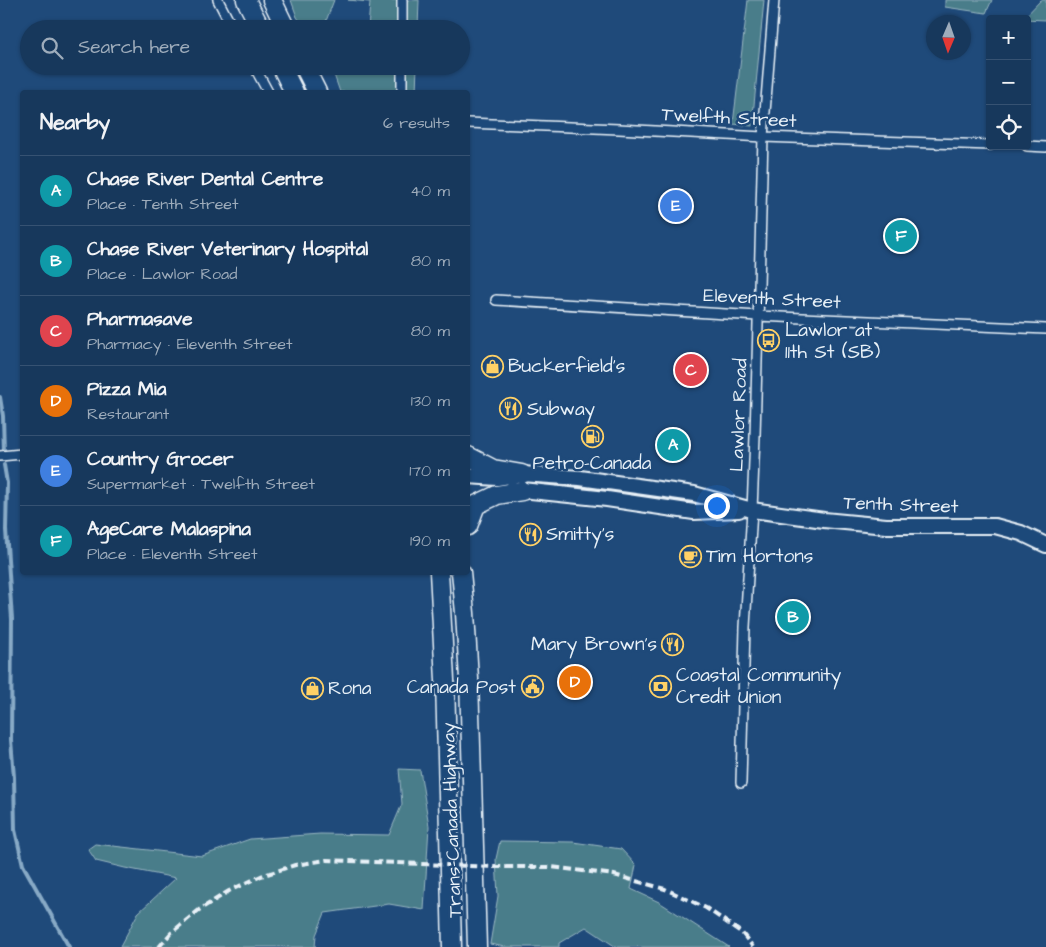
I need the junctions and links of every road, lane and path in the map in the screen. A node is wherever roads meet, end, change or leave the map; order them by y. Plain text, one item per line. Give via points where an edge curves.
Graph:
1 (218, 0) edge
2 (246, 0) edge
3 (272, 0) edge
4 (402, 0) edge
5 (774, 0) edge
6 (229, 20) edge
7 (256, 20) edge
8 (282, 20) edge
9 (402, 20) edge
10 (259, 75) edge
11 (285, 75) edge
12 (308, 75) edge
13 (402, 75) edge
14 (267, 90) edge
15 (293, 90) edge
16 (316, 90) edge
17 (402, 90) edge
18 (470, 123) edge
19 (763, 137) junction
20 (986, 145) edge
21 (1031, 146) edge
22 (1046, 147) edge
23 (496, 300) dead end
24 (758, 316) junction
25 (1046, 329) edge
26 (20, 454) edge
27 (0, 456) edge
28 (470, 457) edge
29 (470, 476) edge
30 (522, 483) junction
31 (470, 485) edge
32 (752, 510) junction
33 (470, 521) edge
34 (1046, 545) edge
35 (439, 575) edge
36 (461, 575) edge
37 (741, 783) dead end
38 (452, 947) edge
39 (477, 947) edge

1 - 6 street
2 - 7 highway
3 - 8 highway
4 - 9 street
5 - 19 street, Lawlor Road
10 - 14 street
11 - 15 highway
12 - 16 highway
13 - 17 street
18 - 19 street, Twelfth Street
19 - 20 street, Twelfth Street
19 - 24 street, Lawlor Road
21 - 22 street
23 - 24 street, Eleventh Street
24 - 25 street, Eleventh Street
24 - 32 street, Lawlor Road
26 - 27 street
28 - 30 highway
29 - 30 street, Tenth Street
30 - 31 street, Tenth Street via 502,487
30 - 32 street, Tenth Street via 580,478 694,494
30 - 33 highway via 476,505
32 - 34 street, Tenth Street via 886,526 995,526 1021,533
32 - 37 street, Lawlor Road
35 - 38 highway, Trans-Canada Highway
36 - 39 highway, Trans-Canada Highway via 466,613

